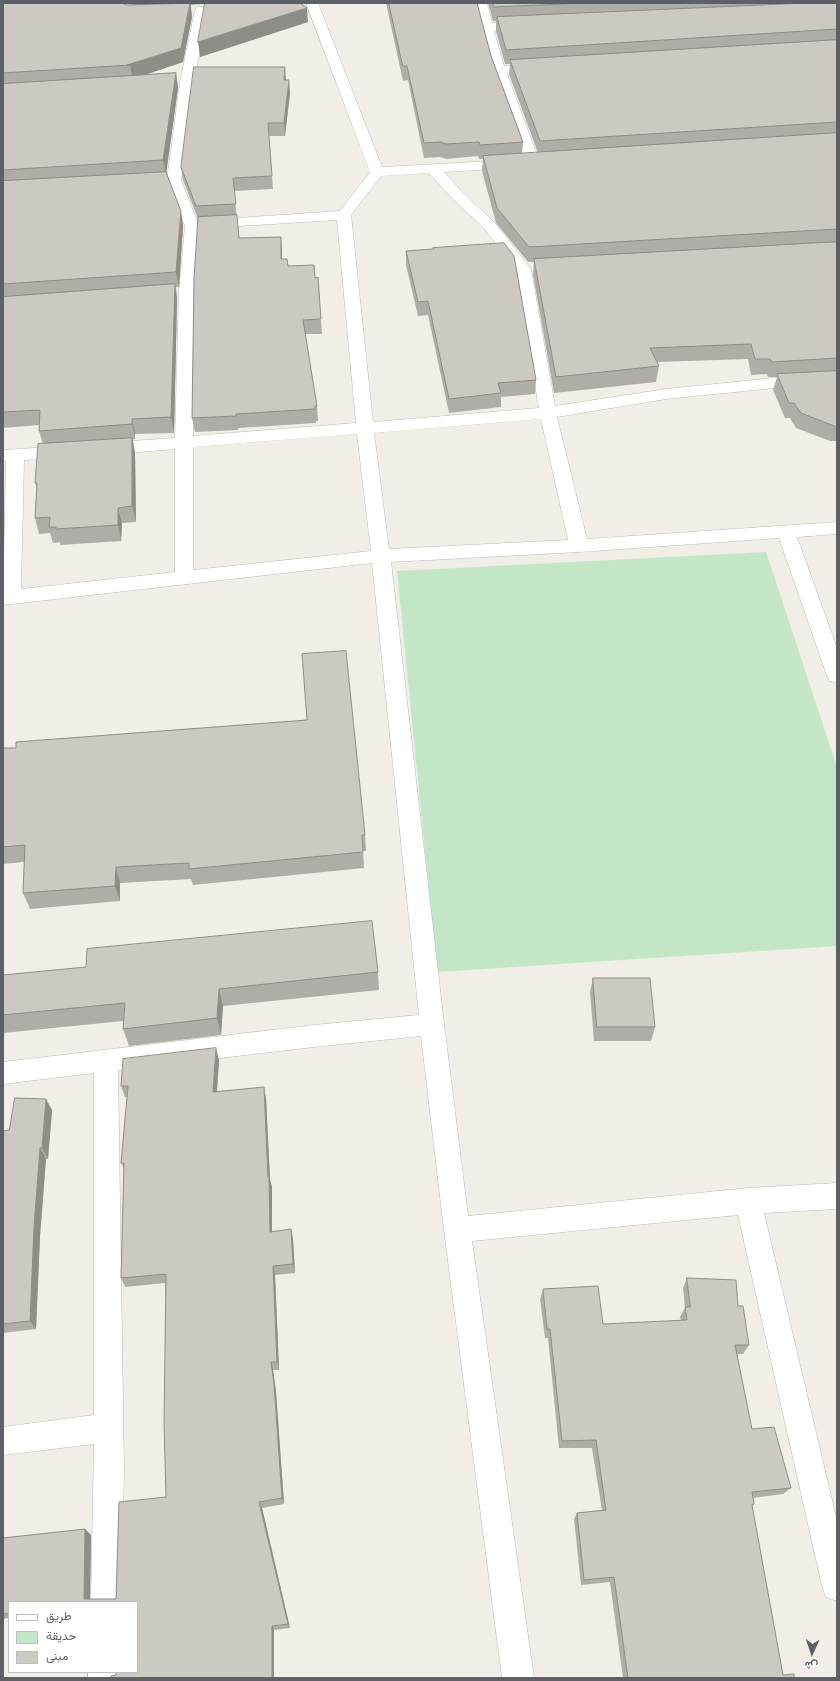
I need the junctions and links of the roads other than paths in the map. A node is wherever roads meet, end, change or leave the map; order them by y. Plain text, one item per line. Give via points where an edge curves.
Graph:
1 (312, 3) edge
2 (481, 3) edge
3 (185, 11) edge
4 (543, 25) edge
5 (487, 28) junction
6 (554, 67) edge
7 (499, 70) junction
8 (186, 82) junction
9 (171, 83) edge
10 (533, 162) junction
11 (548, 162) edge
12 (433, 169) junction
13 (377, 172) junction
14 (344, 215) junction
15 (192, 226) junction
16 (837, 379) edge
17 (548, 413) junction
18 (365, 428) junction
19 (184, 443) junction
20 (9, 456) edge
21 (837, 528) edge
22 (786, 532) junction
23 (579, 546) junction
24 (381, 556) junction
25 (184, 579) junction
26 (7, 598) edge
27 (837, 676) edge
28 (432, 1024) junction
29 (106, 1061) junction
30 (3, 1073) edge
31 (837, 1196) edge
32 (748, 1201) junction
33 (457, 1230) junction
34 (108, 1428) junction
35 (3, 1441) edge
36 (828, 1509) edge
37 (837, 1586) edge
38 (106, 1601) edge
39 (518, 1678) edge

1 - 13 street
2 - 5 street
3 - 8 street via 208,10
4 - 5 street
5 - 7 street
6 - 7 street
7 - 10 street
8 - 9 street
8 - 15 street via 166,180
10 - 11 street
10 - 12 street
12 - 13 street
12 - 17 street via 531,268
13 - 14 street
14 - 15 street
14 - 18 street
15 - 19 street via 180,293
16 - 17 street via 666,394
17 - 18 street
17 - 23 street
18 - 19 street
18 - 24 street
19 - 20 street
19 - 25 street
20 - 26 street
21 - 22 street
22 - 23 street
22 - 27 street
23 - 24 street
24 - 25 street
24 - 28 street
25 - 26 street
28 - 29 street
28 - 33 street
29 - 30 street
29 - 34 street
31 - 32 street
32 - 33 street
32 - 36 street
33 - 39 street
34 - 35 street
34 - 38 street
36 - 37 street

